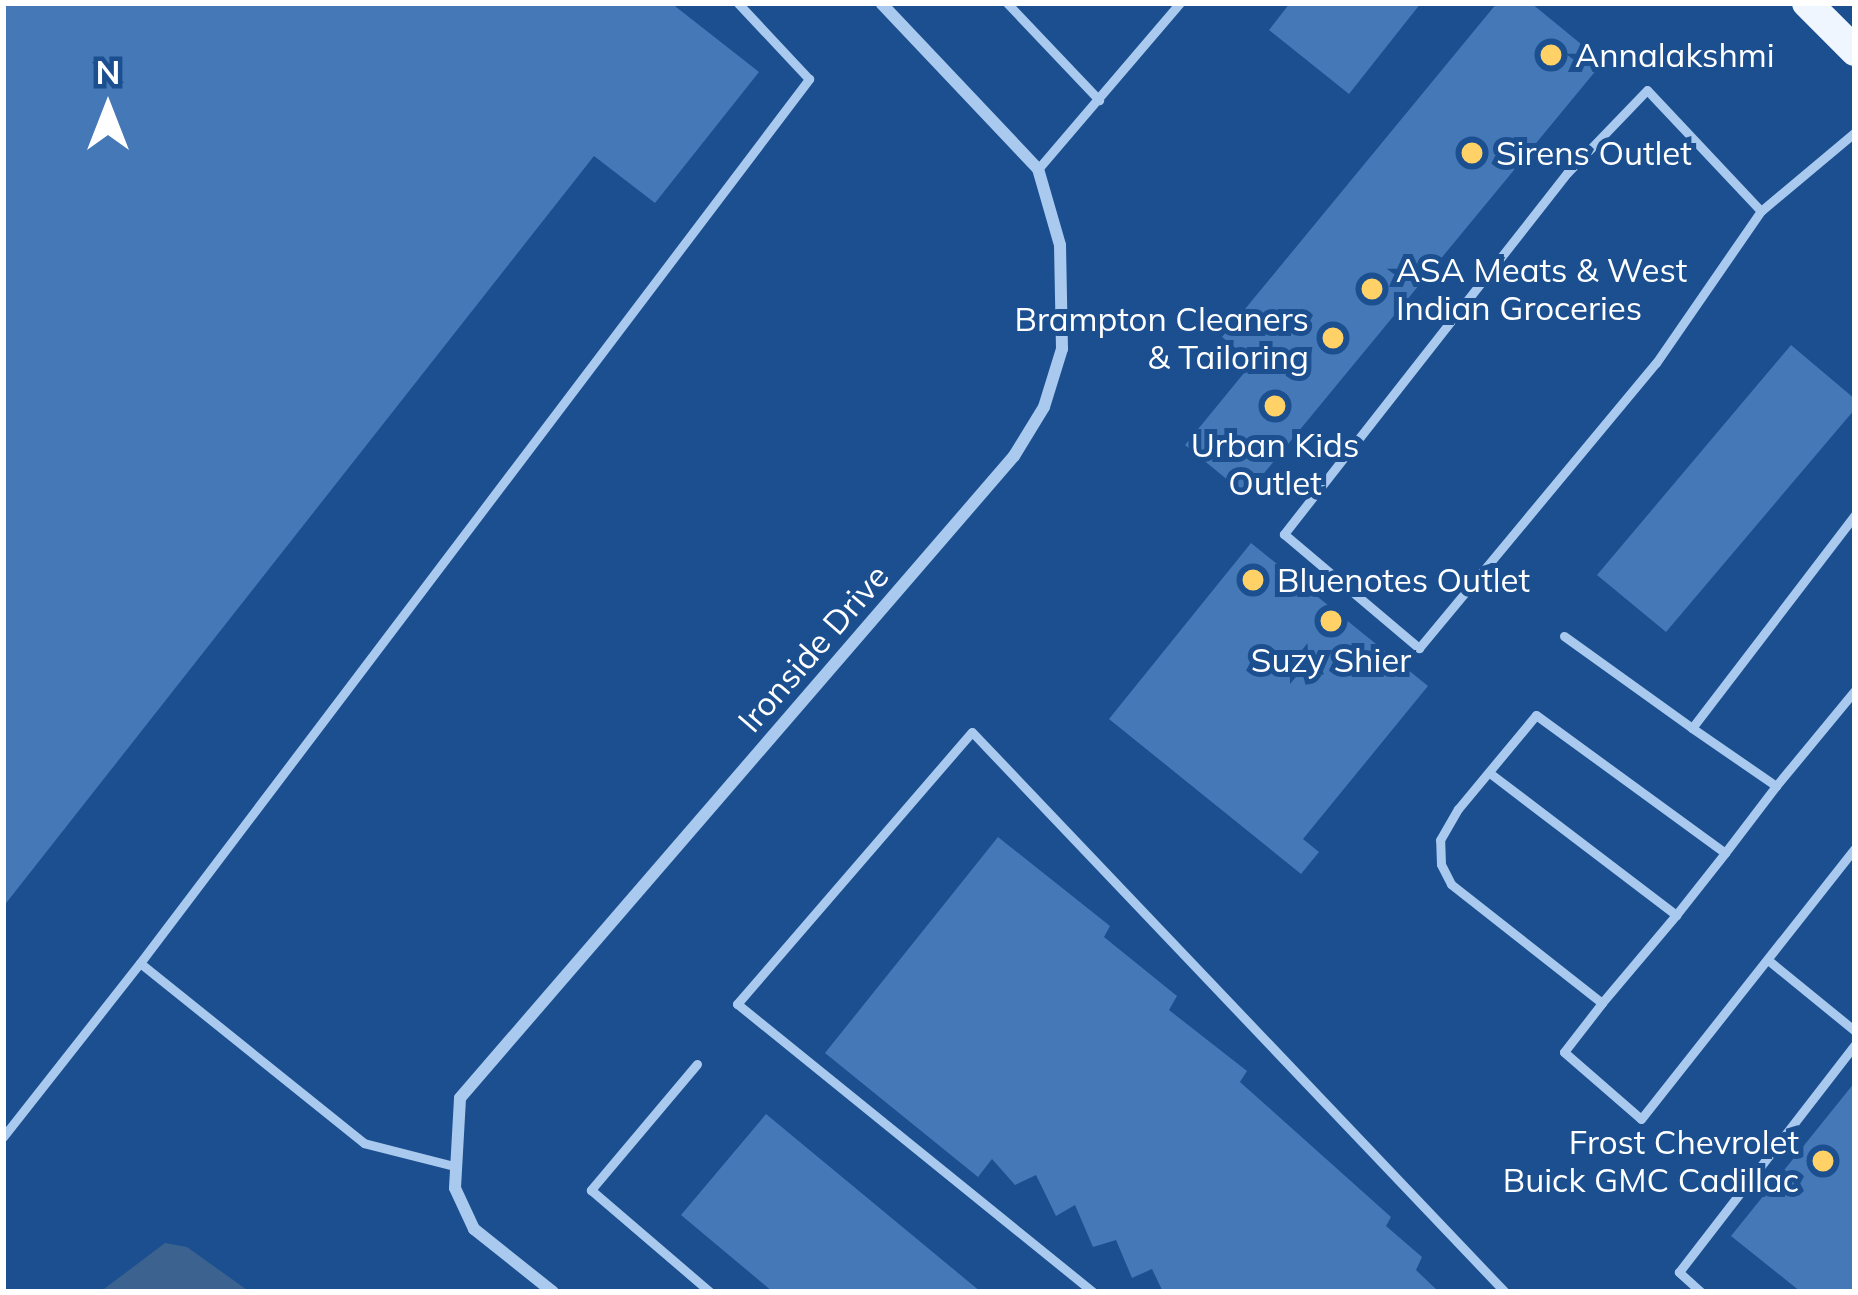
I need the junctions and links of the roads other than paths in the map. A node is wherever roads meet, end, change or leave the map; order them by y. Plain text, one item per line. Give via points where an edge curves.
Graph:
1 (738, 3) edge
2 (881, 3) edge
3 (1006, 3) edge
4 (1180, 3) edge
5 (1807, 3) edge
6 (1855, 51) edge
7 (1099, 100) junction
8 (1855, 132) edge
9 (1038, 169) junction
10 (1761, 211) junction
11 (1855, 515) edge
12 (1564, 635) dead end
13 (1855, 690) edge
14 (1692, 728) junction
15 (1491, 774) junction
16 (1776, 786) junction
17 (1855, 848) edge
18 (1725, 854) junction
19 (1676, 915) junction
20 (1768, 960) junction
21 (140, 963) junction
22 (1602, 1003) junction
23 (1855, 1030) edge
24 (1855, 1044) edge
25 (697, 1064) dead end
26 (3, 1137) edge
27 (454, 1166) junction
28 (553, 1292) edge
29 (710, 1292) edge
30 (1093, 1292) edge
31 (1505, 1292) edge
32 (1701, 1292) edge

1 - 21 lane via 809,79
2 - 9 street
3 - 7 lane
4 - 7 lane
5 - 6 main road
7 - 9 lane
8 - 10 lane
9 - 27 street, Ironside Drive via 1066,296 1062,349 1044,407 1014,456 460,1098
10 - 10 lane via 1647,90 1567,173 1284,534 1419,648 1706,297
11 - 14 lane
12 - 14 lane
13 - 16 lane
14 - 16 lane
15 - 18 lane via 1536,715
15 - 19 lane
15 - 22 lane via 1440,840 1450,884
16 - 18 lane
17 - 20 lane
18 - 19 lane
19 - 22 lane
20 - 22 lane via 1641,1119 1564,1052
20 - 23 lane
21 - 26 lane
21 - 27 lane via 364,1143
24 - 32 lane via 1679,1273
25 - 29 lane via 591,1190
27 - 28 street, Ironside Drive via 474,1229
30 - 31 lane via 737,1004 972,731

